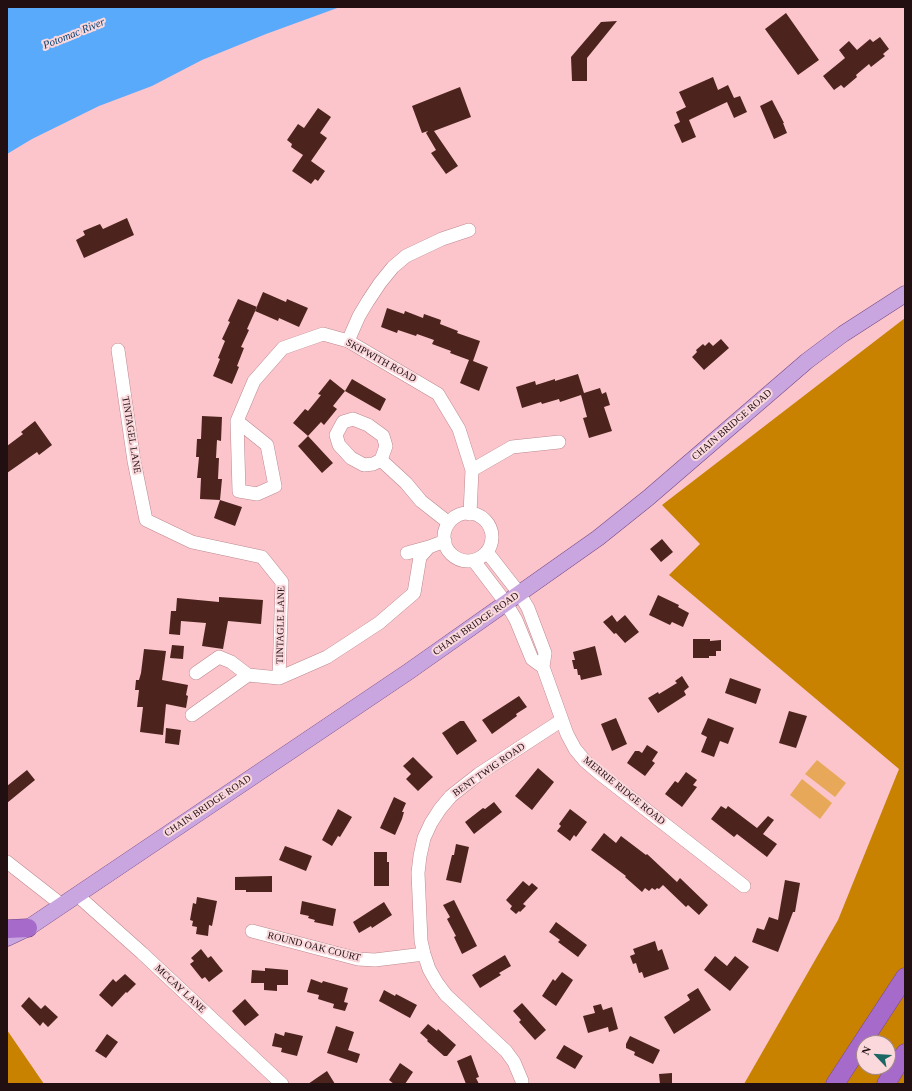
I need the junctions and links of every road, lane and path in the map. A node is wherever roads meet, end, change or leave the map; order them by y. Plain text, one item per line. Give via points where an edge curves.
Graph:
1 (470, 230) dead end
2 (905, 294) edge
3 (348, 341) junction
4 (118, 350) dead end
5 (238, 421) junction
6 (559, 442) dead end
7 (381, 460) dead end
8 (472, 470) junction
9 (470, 514) junction
10 (146, 520) joint
11 (449, 523) junction
12 (444, 541) junction
13 (429, 547) junction
14 (487, 552) junction
15 (407, 553) dead end
16 (474, 561) junction
17 (520, 593) junction
18 (506, 603) junction
19 (543, 667) junction
20 (196, 674) dead end
21 (248, 675) junction
22 (279, 678) junction
23 (192, 715) dead end
24 (562, 720) junction
25 (7, 862) edge
26 (744, 886) dead end
27 (77, 895) junction
28 (62, 905) junction
29 (28, 928) junction
30 (7, 929) edge
31 (252, 931) dead end
32 (7, 938) edge
33 (7, 948) edge
34 (424, 954) junction
35 (905, 977) edge
36 (905, 1052) edge
37 (522, 1080) dead end
38 (282, 1084) edge
39 (835, 1084) edge
40 (886, 1084) edge

1 - 3 street via 442,239 406,256 393,267 368,301
2 - 17 main road, CHAIN BRIDGE ROAD via 824,347 631,512
3 - 5 street, SKIPWITH ROAD via 323,334 283,348 254,381
3 - 8 street, SKIPWITH ROAD via 438,394 460,429
4 - 10 street, TINTAGEL LANE via 134,461
5 - 5 street, SKIPWITH ROAD via 239,492 257,494 275,486 267,445
6 - 8 street via 512,448
7 - 11 street via 421,501
8 - 9 street, SKIPWITH ROAD
9 - 11 street via 463,514
9 - 14 street via 484,520 489,527 492,534
10 - 22 street, TINTAGLE LANE via 192,542 262,557 282,582
11 - 12 street
12 - 13 street
12 - 16 street via 452,555 458,559
13 - 15 street
13 - 22 street via 420,557 414,593 379,623 327,657
14 - 16 street
14 - 17 street, MERRIE RIDGE ROAD
16 - 18 street, MERRIE RIDGE ROAD
17 - 18 main road, CHAIN BRIDGE ROAD
17 - 19 street, MERRIE RIDGE ROAD via 545,653
18 - 19 street, MERRIE RIDGE ROAD via 532,659
18 - 27 main road, CHAIN BRIDGE ROAD
19 - 24 street, MERRIE RIDGE ROAD
20 - 21 street via 219,656
21 - 22 street
21 - 23 street
24 - 26 street, MERRIE RIDGE ROAD via 575,749 585,761
24 - 34 street, BENT TWIG ROAD via 479,774 451,796 431,823 421,848 418,873 421,941
25 - 28 street
27 - 28 main road, CHAIN BRIDGE ROAD
27 - 38 street, MCCAY LANE
28 - 29 main road, CHAIN BRIDGE ROAD
29 - 30 highway
29 - 32 main road, CHAIN BRIDGE ROAD
29 - 33 main road, CHAIN BRIDGE ROAD
31 - 34 street, ROUND OAK COURT via 358,959 375,960
34 - 37 street, BENT TWIG ROAD via 433,976 446,996 506,1051
35 - 39 highway
36 - 40 highway

